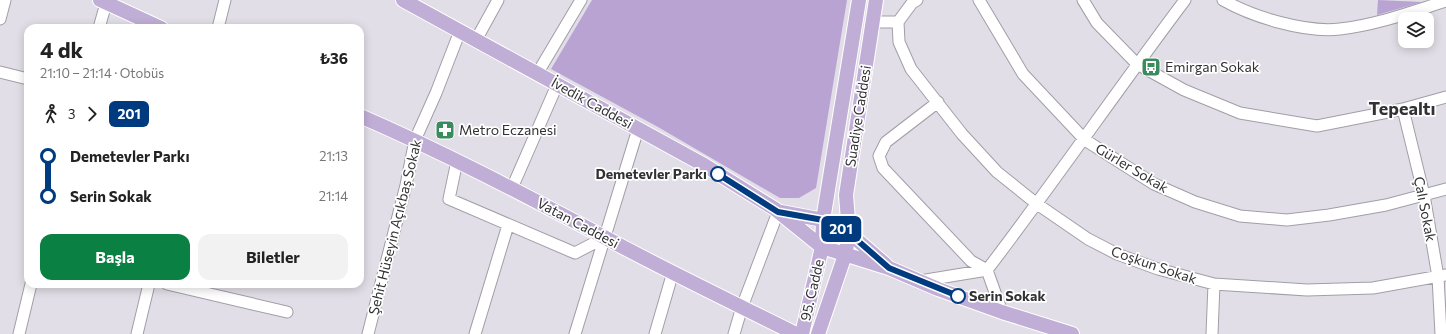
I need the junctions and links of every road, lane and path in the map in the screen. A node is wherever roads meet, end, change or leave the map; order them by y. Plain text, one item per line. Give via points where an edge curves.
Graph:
1 (5, 0) edge
2 (225, 0) edge
3 (403, 0) edge
4 (498, 0) edge
5 (581, 0) edge
6 (859, 0) edge
7 (876, 0) edge
8 (917, 0) edge
9 (979, 0) edge
10 (1083, 0) edge
11 (1185, 0) edge
12 (1223, 0) edge
13 (104, 1) edge
14 (1446, 1) edge
15 (0, 19) edge
16 (873, 22) junction
17 (898, 22) junction
18 (100, 24) edge
19 (153, 24) edge
20 (219, 24) edge
21 (460, 31) junction
22 (476, 40) junction
23 (1137, 64) junction
24 (0, 72) edge
25 (537, 74) junction
26 (24, 78) edge
27 (557, 85) junction
28 (1446, 97) edge
29 (938, 102) junction
30 (1404, 109) junction
31 (364, 118) edge
32 (638, 129) junction
33 (416, 140) junction
34 (1084, 140) junction
35 (457, 161) junction
36 (512, 188) junction
37 (1446, 189) edge
38 (1424, 195) junction
39 (1037, 204) junction
40 (778, 212) junction
41 (823, 220) junction
42 (508, 225) junction
43 (849, 233) junction
44 (604, 238) junction
45 (822, 247) junction
46 (845, 255) junction
47 (889, 268) junction
48 (987, 270) junction
49 (673, 272) junction
50 (1442, 276) edge
51 (920, 280) junction
52 (1214, 284) junction
53 (30, 288) edge
54 (148, 288) edge
55 (184, 288) edge
56 (742, 307) junction
57 (287, 312) dead end
58 (1002, 312) junction
59 (19, 334) edge
60 (137, 334) edge
61 (368, 334) edge
62 (475, 334) edge
63 (574, 334) edge
64 (655, 334) edge
65 (734, 334) edge
66 (796, 334) edge
67 (802, 334) edge
68 (818, 334) edge
69 (1072, 334) edge
70 (1212, 334) edge
71 (1441, 334) edge

1 - 15 street
2 - 20 street
3 - 21 main road, İvedik Caddesi
4 - 22 street
5 - 25 street
6 - 41 main road, Suadiye Caddesi
7 - 16 main road, Suadiye Caddesi
8 - 17 street via 912,2
9 - 34 street, Gürler Sokak via 1023,74
10 - 23 street via 1097,23
11 - 23 street
12 - 14 street via 1236,8 1293,26 1339,29 1384,20
13 - 18 street
13 - 19 main road
16 - 17 street
16 - 43 main road, Suadiye Caddesi via 846,195
17 - 29 street, Coşkun Sokak via 899,42 911,69
21 - 22 main road, İvedik Caddesi
21 - 33 street, Şehit Hüseyin Açıkbaş Sokak
22 - 25 main road, İvedik Caddesi
23 - 30 street via 1184,90 1240,113 1317,126
23 - 34 street
24 - 26 street
25 - 27 main road, İvedik Caddesi
27 - 32 main road, İvedik Caddesi
27 - 36 street
28 - 30 street
29 - 39 street, Coşkun Sokak via 962,134 997,172
29 - 48 street via 886,142 879,156 883,168 970,261
30 - 38 street, Çalı Sokak
31 - 33 main road, Vatan Caddesi
32 - 40 main road, İvedik Caddesi via 704,165
32 - 44 street
33 - 35 main road, Vatan Caddesi
33 - 61 street, Şehit Hüseyin Açıkbaş Sokak
34 - 38 street, Gürler Sokak via 1154,184 1195,202 1240,216 1294,220 1386,205
34 - 39 street
35 - 36 main road, Vatan Caddesi
35 - 42 street via 449,199
36 - 44 main road, Vatan Caddesi
37 - 38 street, Gürler Sokak
38 - 50 street, Çalı Sokak
39 - 48 street
39 - 52 street, Coşkun Sokak via 1088,239 1117,254 1158,269
40 - 41 main road, İvedik Caddesi
40 - 45 main road, İvedik Caddesi
40 - 56 street
41 - 43 main road, İvedik Caddesi
41 - 45 main road
42 - 44 street via 575,253
42 - 62 street
43 - 46 main road
43 - 47 main road, İvedik Caddesi
44 - 49 main road, Vatan Caddesi
44 - 63 street
45 - 46 main road, İvedik Caddesi
45 - 67 main road, 95. Cadde
46 - 47 main road, İvedik Caddesi
46 - 68 main road, 95. Cadde
47 - 51 main road, İvedik Caddesi
48 - 51 street
48 - 58 street
49 - 56 main road, Vatan Caddesi
49 - 64 street
50 - 52 street, Coşkun Sokak via 1373,288 1307,290
50 - 71 street, Çalı Sokak
51 - 58 main road, İvedik Caddesi
52 - 70 street
53 - 59 street
54 - 60 street
55 - 57 street
56 - 65 street
56 - 66 main road, Vatan Caddesi
58 - 69 main road, İvedik Caddesi

